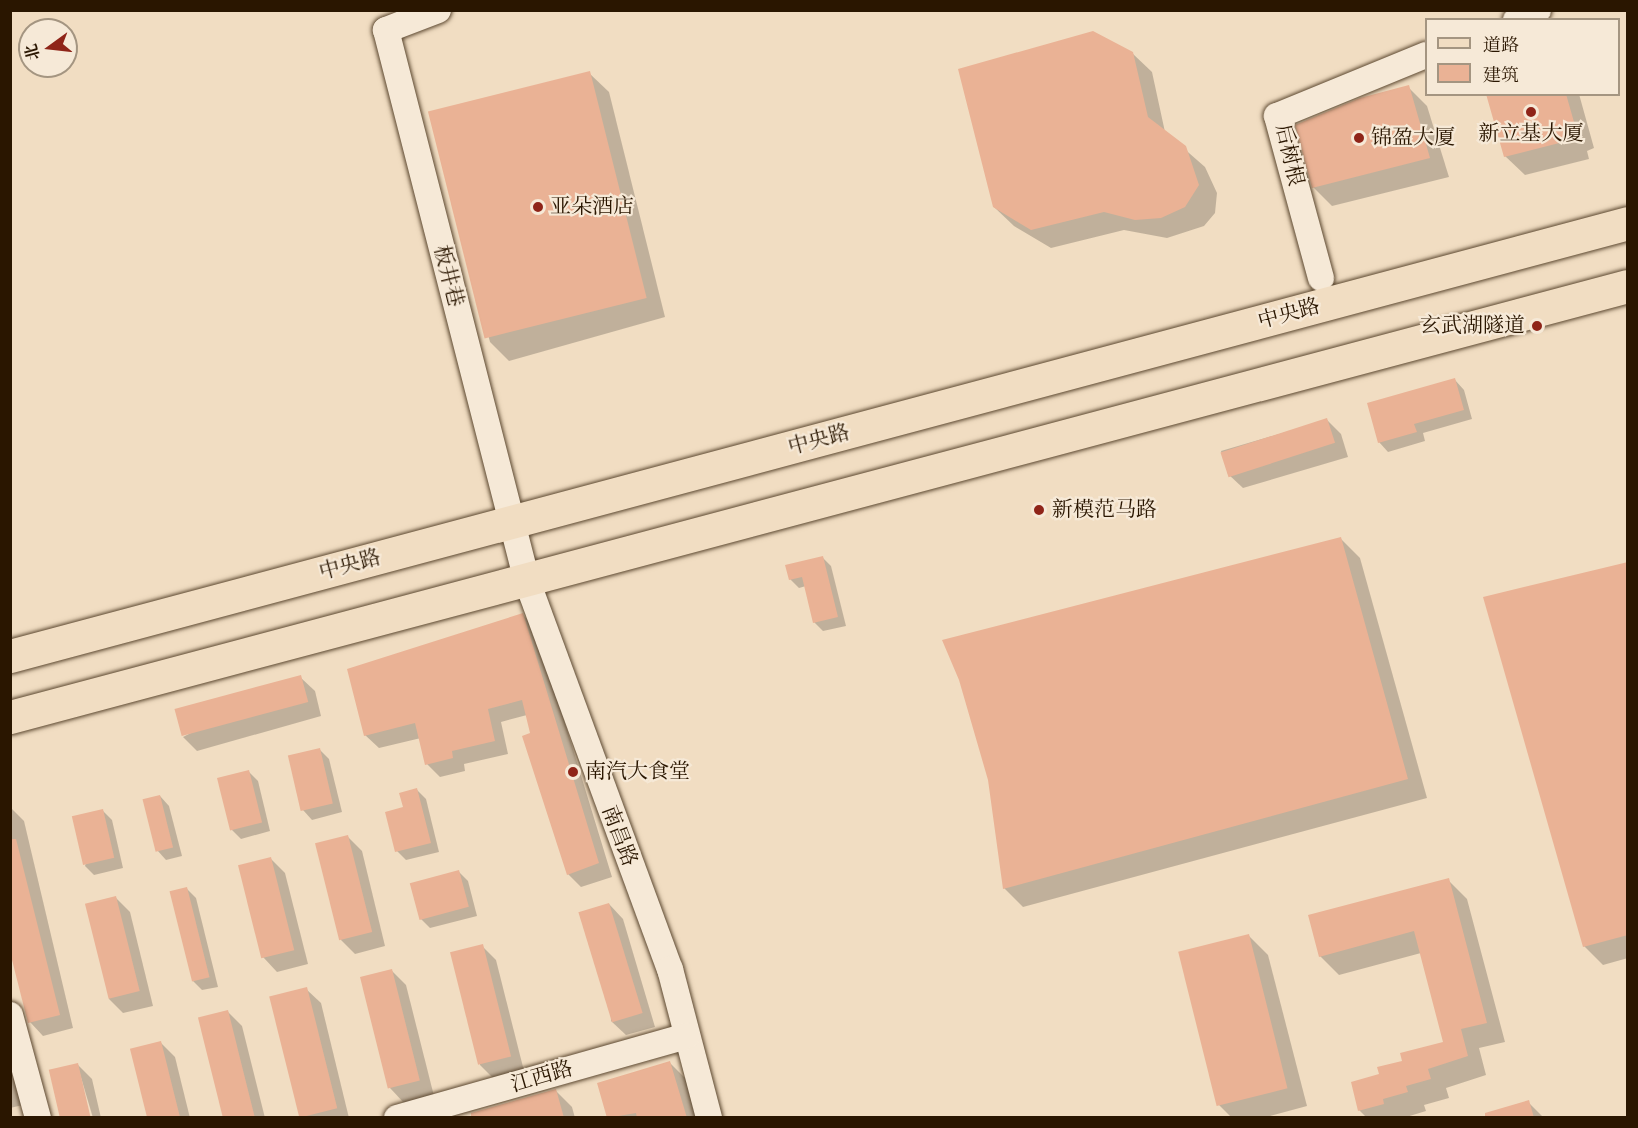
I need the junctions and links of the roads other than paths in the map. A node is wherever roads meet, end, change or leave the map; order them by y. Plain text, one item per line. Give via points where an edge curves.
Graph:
1 (438, 10) edge
2 (1538, 10) edge
3 (1520, 18) edge
4 (1425, 56) edge
5 (1628, 223) edge
6 (1321, 278) dead end
7 (1628, 286) edge
8 (511, 522) junction
9 (527, 581) junction
10 (10, 656) edge
11 (10, 717) edge
12 (10, 1015) edge
13 (687, 1036) junction
14 (38, 1118) edge
15 (397, 1118) edge
16 (709, 1118) edge

1 - 8 street, 板井巷 via 386,30
2 - 3 street
4 - 6 street, 后树根 via 1277,116
5 - 8 main road, 中央路
7 - 9 main road
8 - 9 street, 南昌路
8 - 10 main road, 中央路
9 - 11 main road
9 - 13 street, 南昌路 via 669,969
12 - 14 street
13 - 15 street, 江西路
13 - 16 street, 南昌路

